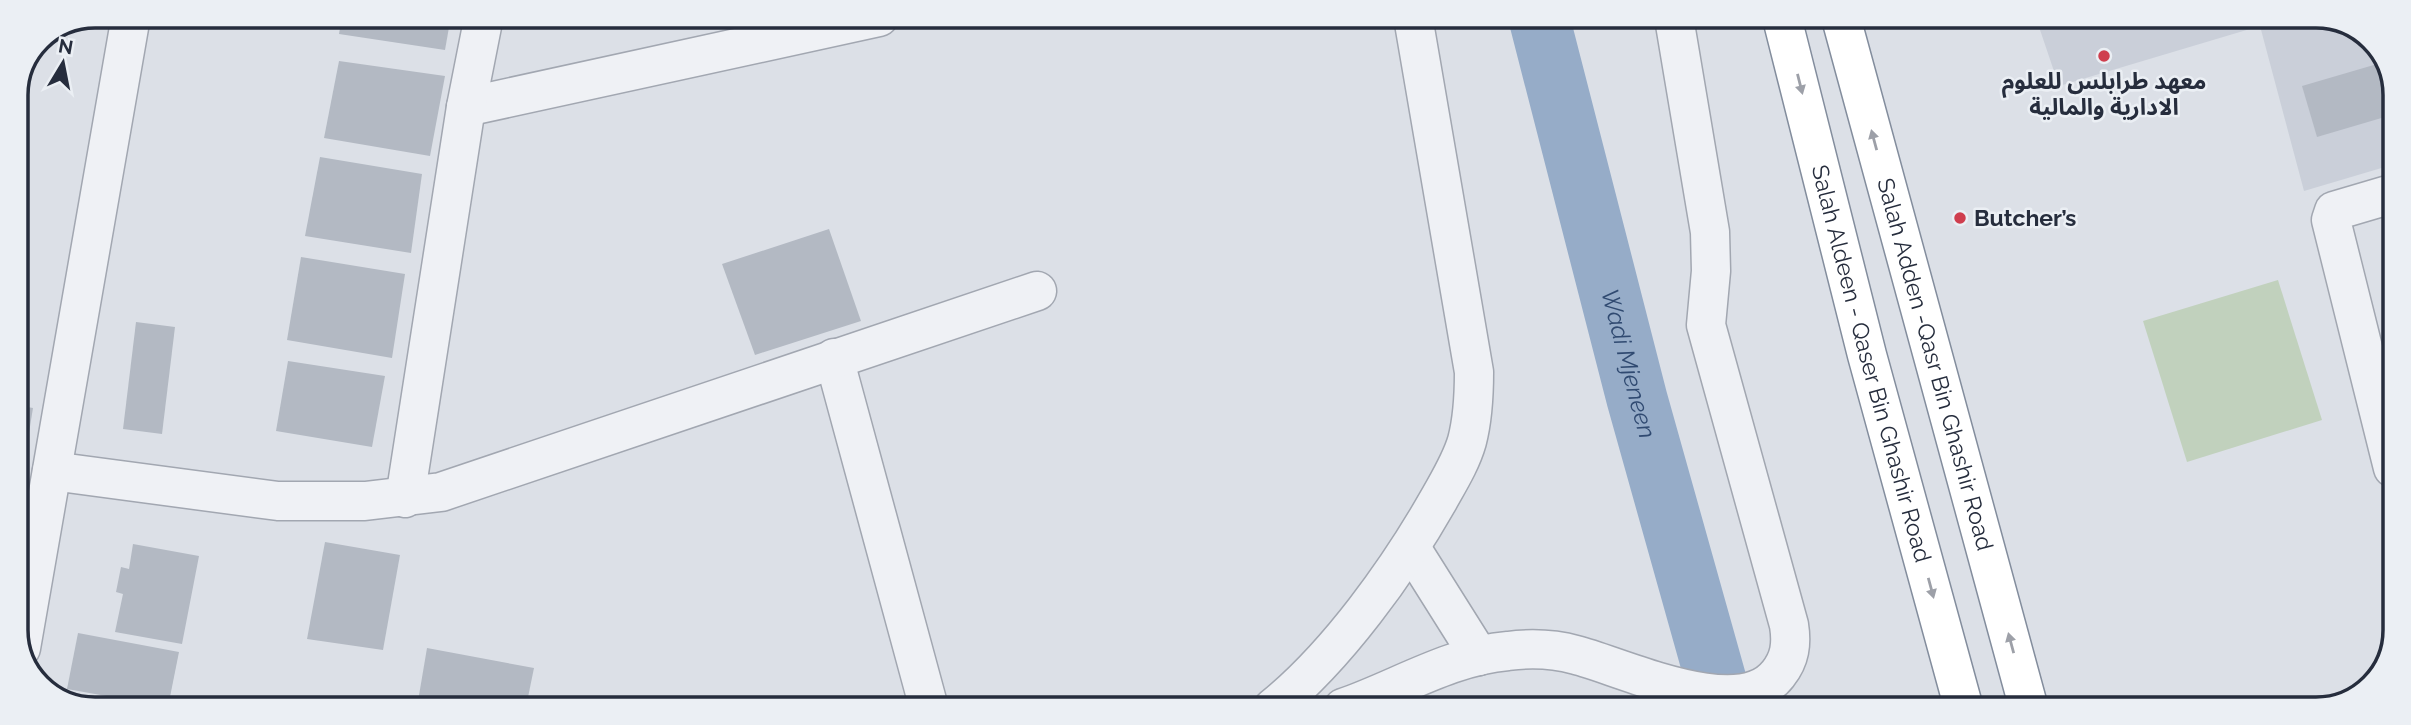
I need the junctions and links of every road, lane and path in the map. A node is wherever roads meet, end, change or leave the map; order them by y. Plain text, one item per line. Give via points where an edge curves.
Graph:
1 (129, 28) edge
2 (482, 28) edge
3 (829, 28) edge
4 (1415, 28) edge
5 (1676, 28) edge
6 (1785, 28) edge
7 (1844, 28) edge
8 (466, 107) junction
9 (2383, 197) edge
10 (1037, 291) dead end
11 (834, 358) junction
12 (2383, 427) edge
13 (52, 471) junction
14 (405, 498) junction
15 (1411, 548) junction
16 (28, 608) edge
17 (1479, 656) junction
18 (926, 697) edge
19 (1285, 697) edge
20 (1369, 697) edge
21 (1961, 697) edge
22 (2026, 697) edge

1 - 13 street
2 - 8 street
3 - 8 street
4 - 15 street via 1474,383 1474,406 1454,472
5 - 17 street via 1710,232 1706,325 1792,639 1790,654 1775,678 1749,691 1703,692 1657,683 1553,650
6 -> 21 highway, Salah Aldeen - Qaser Bin Ghashir Road via 1867,355
22 -> 7 highway, Salah Adden -Qasr Bin Ghashir Road
8 - 14 street
9 - 12 street via 2334,211 2332,220
10 - 11 street
11 - 14 street via 474,482
11 - 18 street
13 - 14 street via 278,501
13 - 16 street
15 - 17 street
15 - 19 street via 1321,663
17 - 20 street

